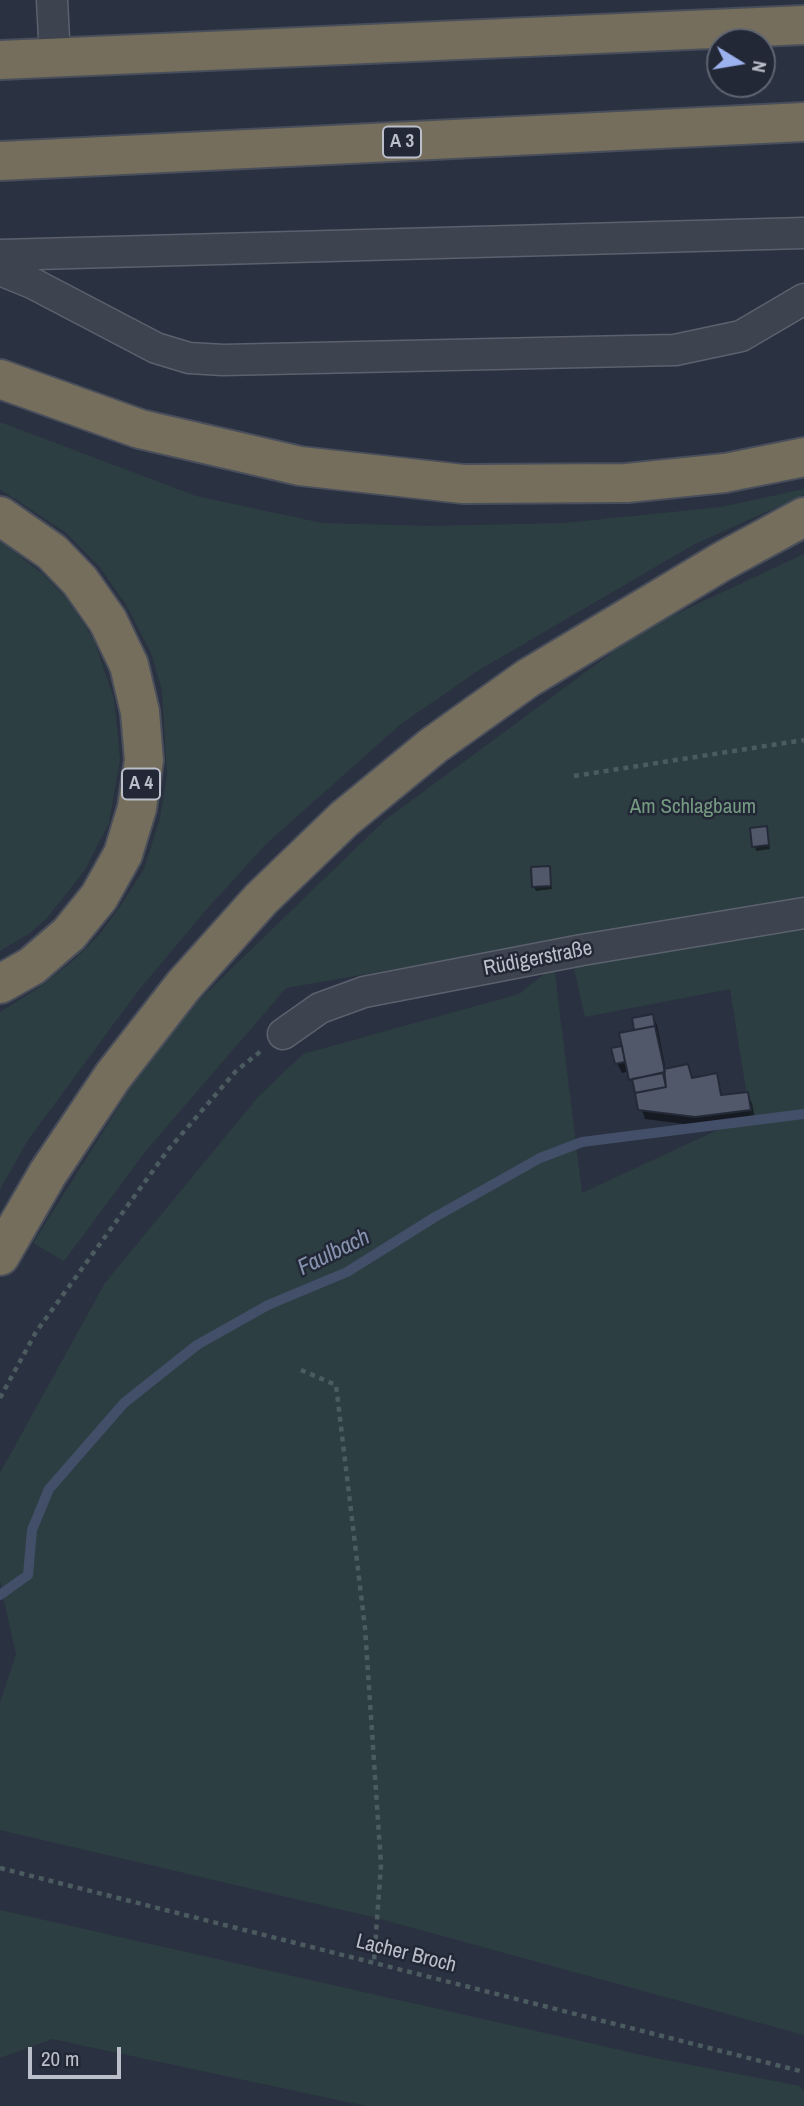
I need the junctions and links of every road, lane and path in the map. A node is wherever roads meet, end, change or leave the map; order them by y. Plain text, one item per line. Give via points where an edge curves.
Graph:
1 (52, 0) edge
2 (804, 25) edge
3 (55, 57) junction
4 (0, 60) edge
5 (804, 122) edge
6 (0, 161) edge
7 (804, 233) edge
8 (0, 255) edge
9 (0, 270) edge
10 (804, 299) edge
11 (0, 379) edge
12 (804, 457) edge
13 (0, 516) edge
14 (804, 517) edge
15 (804, 740) edge
16 (574, 776) dead end
17 (804, 913) edge
18 (16, 975) edge
19 (283, 1034) joint
20 (0, 1256) edge
21 (301, 1370) dead end
22 (0, 1398) edge
23 (0, 1868) edge
24 (373, 1962) junction
25 (804, 2072) edge

1 - 3 lane
2 - 3 highway
3 - 4 highway
5 - 6 highway, A 3
7 - 8 lane
9 - 10 lane via 156,348 189,358 223,360 675,350 741,336
11 - 12 highway via 140,429 300,466 463,484 627,483 725,473
13 - 18 highway, A 4 via 52,552 108,621 129,665 141,712 144,760 138,808 123,854 99,897 69,934
14 - 20 highway via 528,678 434,746 344,820 261,899 184,985 113,1076
15 - 16 path
17 - 19 lane, Rüdigerstraße via 364,992 320,1008
19 - 22 path via 236,1071 169,1150 36,1332
21 - 24 path via 336,1385 365,1628 380,1851
23 - 24 path, Lacher Broch
24 - 25 path, Lacher Broch

